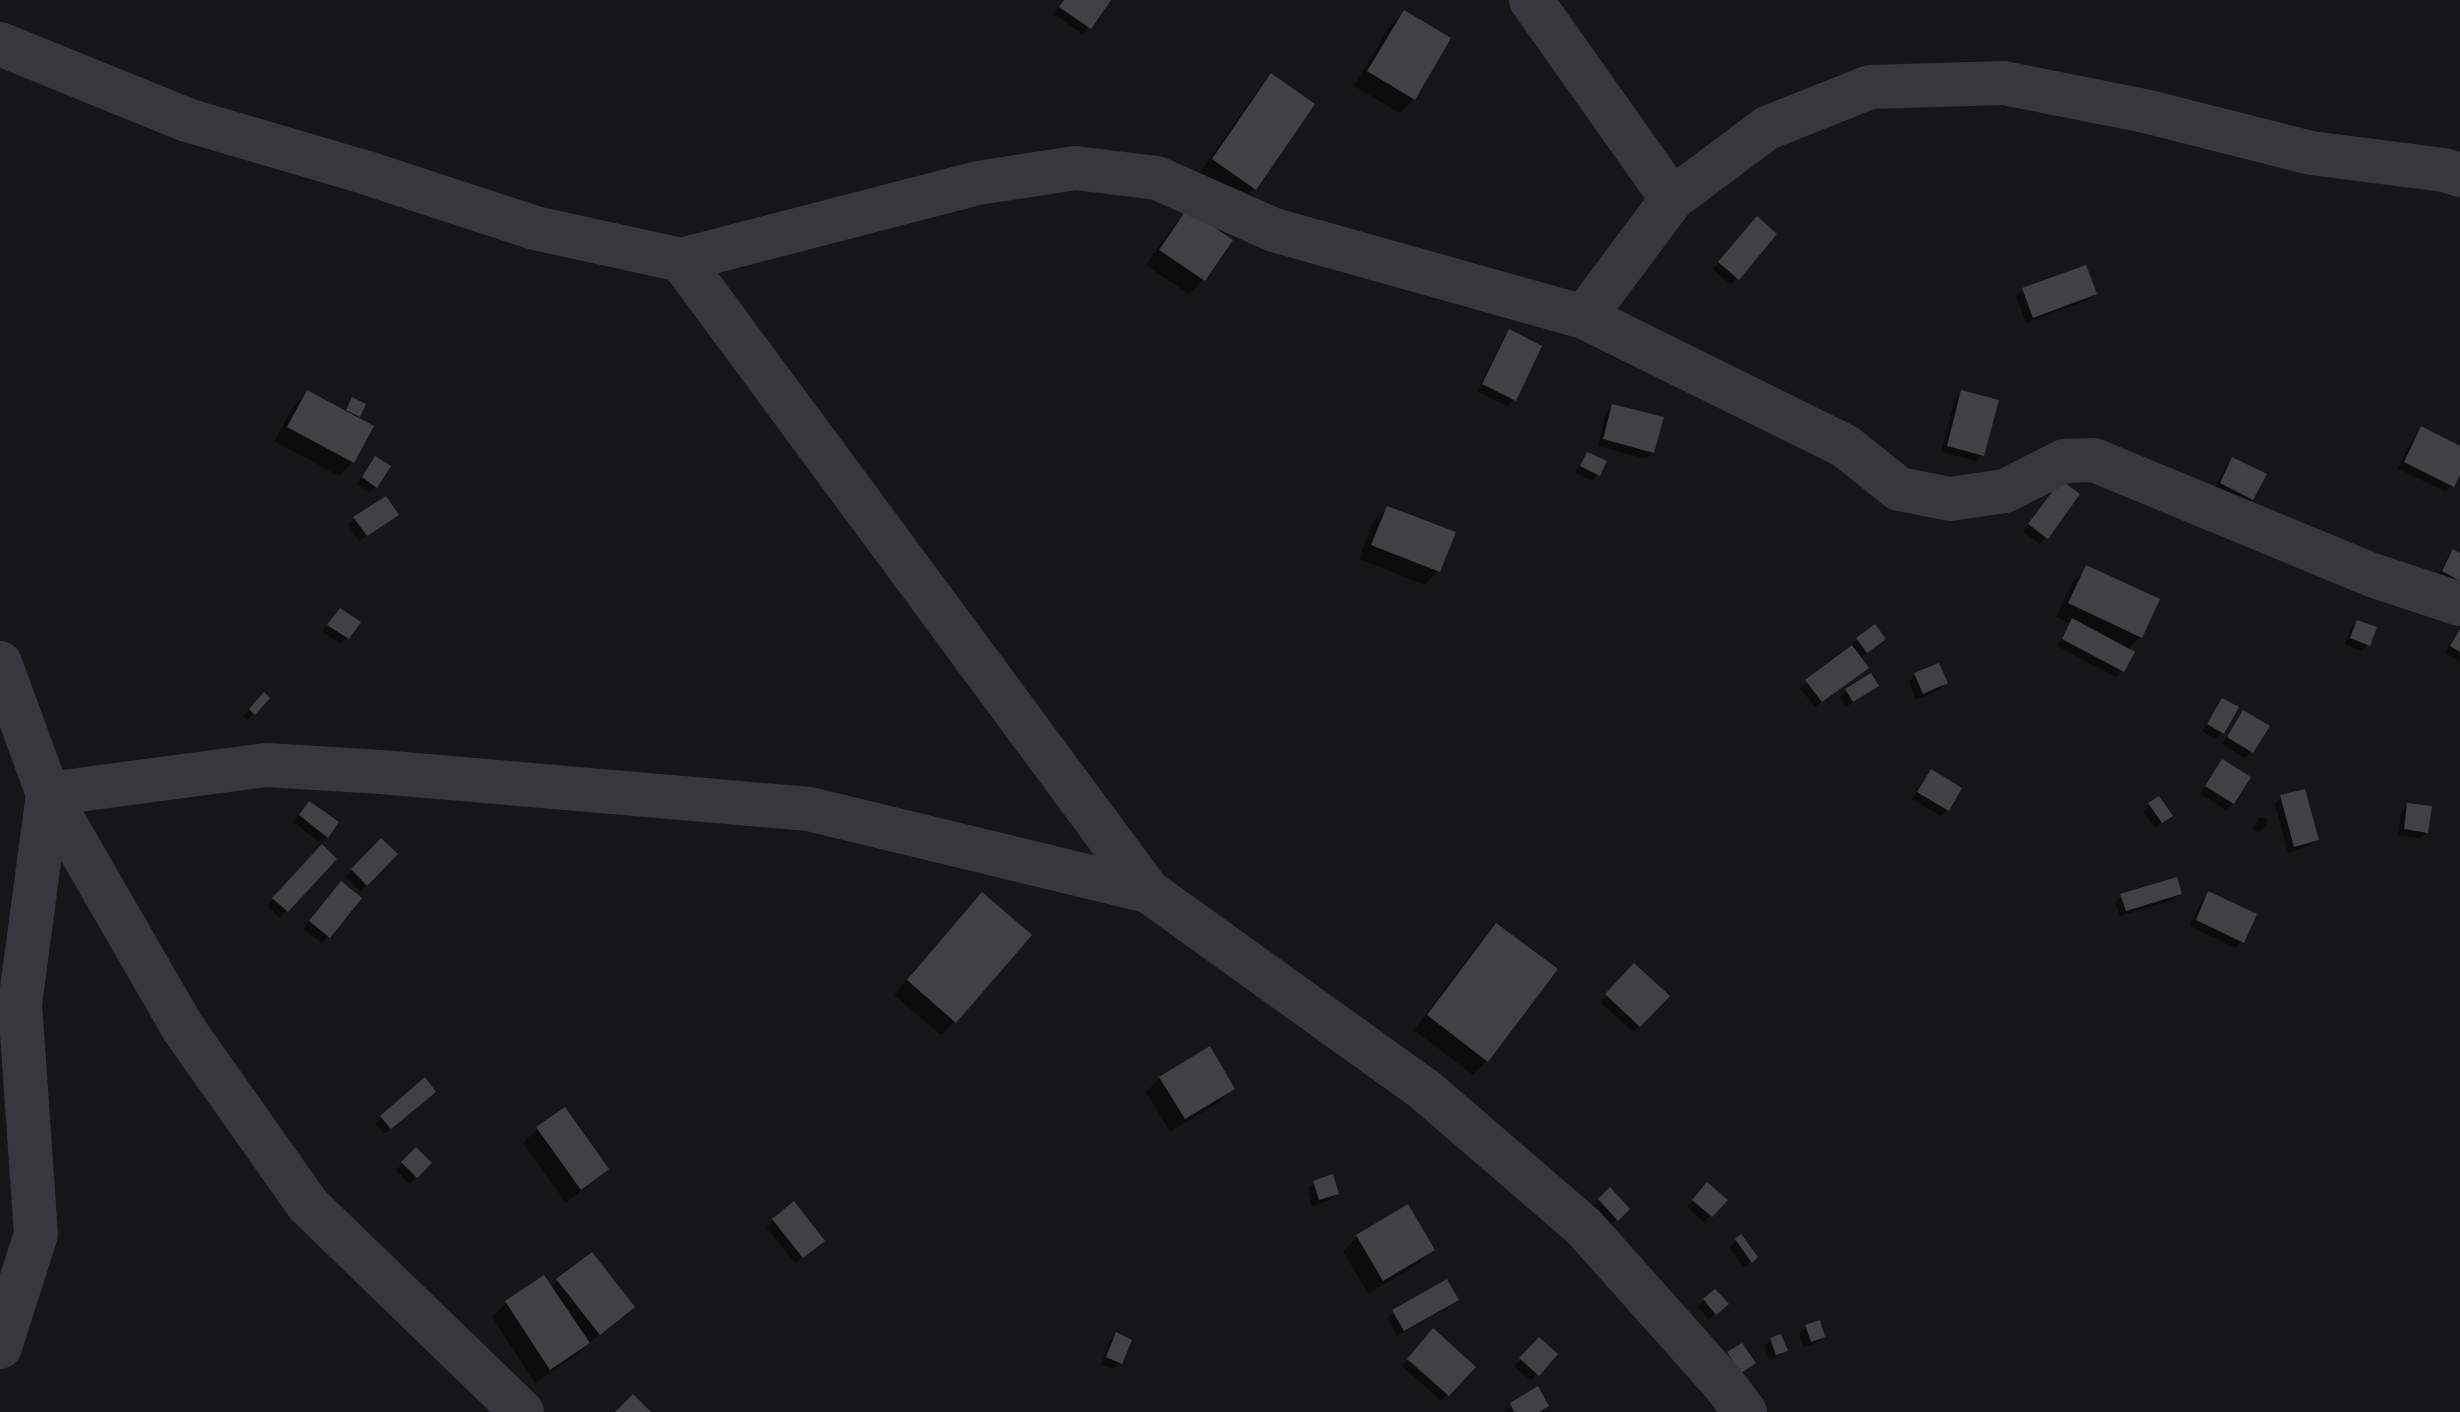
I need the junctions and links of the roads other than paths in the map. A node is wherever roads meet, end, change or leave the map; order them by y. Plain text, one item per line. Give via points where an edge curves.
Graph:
1 (1531, 0) edge
2 (0, 44) edge
3 (2460, 175) edge
4 (1672, 199) junction
5 (681, 260) junction
6 (1584, 317) junction
7 (2460, 604) edge
8 (0, 663) edge
9 (48, 794) junction
10 (1148, 891) junction
11 (18, 1223) edge
12 (0, 1347) edge
13 (522, 1412) edge
14 (1745, 1412) edge

1 - 4 street
2 - 5 street via 187,120 535,228
3 - 4 street via 2311,153 2145,111 2004,83 1900,86 1870,87 1767,128
4 - 6 street
5 - 6 street via 978,183 1075,168 1157,178 1274,230
5 - 10 street
6 - 7 street via 1845,446 1899,489 1950,499 2005,491 2064,461 2094,460 2372,575
8 - 9 street
9 - 10 street via 266,765 809,809
9 - 11 street via 20,1004
9 - 13 street via 183,1028 308,1205
10 - 14 street via 1425,1090 1584,1227
11 - 12 street

